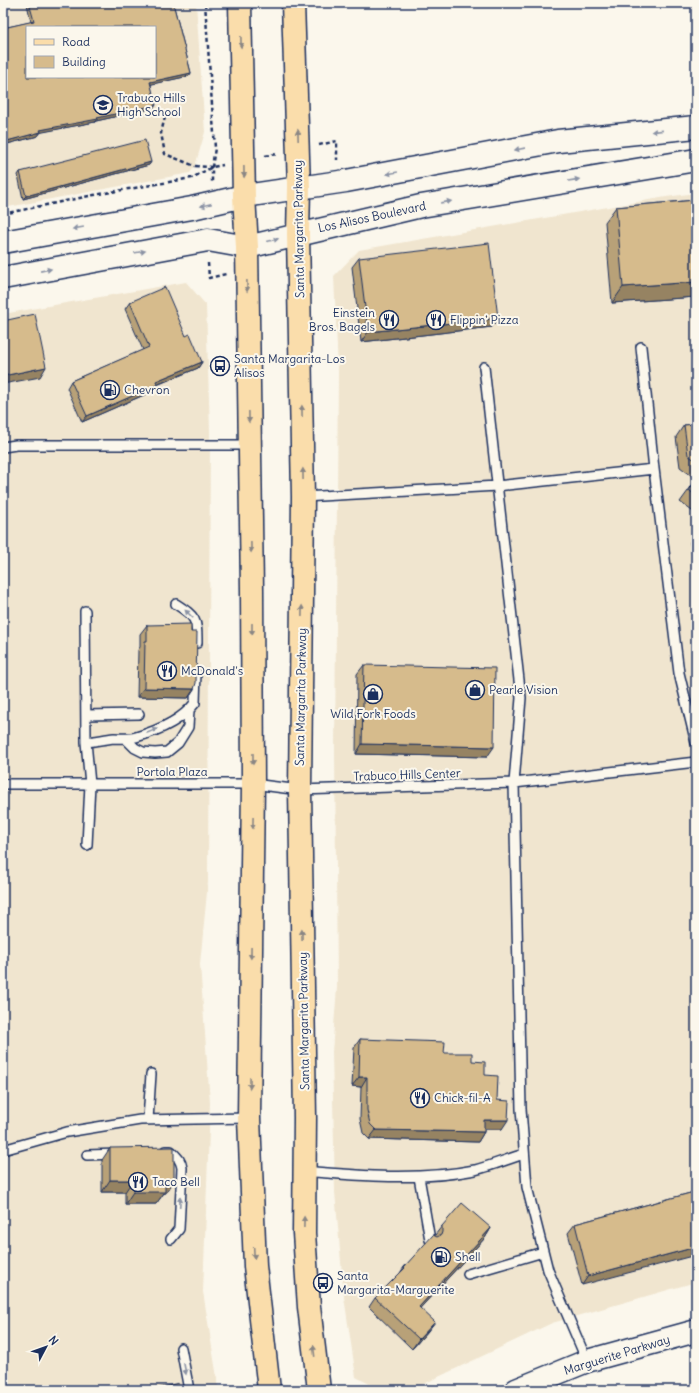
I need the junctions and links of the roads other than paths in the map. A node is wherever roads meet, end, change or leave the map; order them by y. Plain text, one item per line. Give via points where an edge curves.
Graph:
1 (240, 3) edge
2 (292, 3) edge
3 (696, 127) edge
4 (696, 160) edge
5 (300, 188) junction
6 (244, 196) junction
7 (298, 234) junction
8 (3, 242) edge
9 (247, 247) junction
10 (3, 278) edge
11 (641, 347) dead end
12 (484, 367) dead end
13 (250, 445) junction
14 (3, 447) edge
15 (654, 469) junction
16 (497, 486) junction
17 (304, 497) junction
18 (176, 604) dead end
19 (85, 611) dead end
20 (197, 649) edge
21 (196, 664) edge
22 (189, 711) junction
23 (139, 714) dead end
24 (86, 715) junction
25 (126, 739) junction
26 (86, 742) junction
27 (696, 743) edge
28 (696, 762) edge
29 (514, 783) junction
30 (3, 784) edge
31 (90, 784) junction
32 (253, 784) junction
33 (300, 790) junction
34 (87, 845) dead end
35 (151, 1074) dead end
36 (249, 1118) junction
37 (148, 1120) junction
38 (3, 1150) edge
39 (156, 1152) edge
40 (125, 1153) edge
41 (524, 1154) junction
42 (87, 1155) dead end
43 (304, 1171) junction
44 (419, 1177) junction
45 (171, 1238) dead end
46 (430, 1240) edge
47 (543, 1252) junction
48 (468, 1274) dead end
49 (696, 1331) edge
50 (181, 1348) dead end
51 (587, 1361) junction
52 (190, 1390) edge
53 (269, 1390) edge
54 (319, 1390) edge
55 (516, 1390) edge

1 -> 6 main road
5 -> 2 main road, Santa Margarita Parkway
3 -> 5 main road via 558,141
7 -> 4 main road, Los Alisos Boulevard via 422,206
5 - 6 main road
5 - 7 main road, Santa Margarita Parkway
6 -> 8 main road via 192,208
6 - 9 main road
9 -> 7 main road, Los Alisos Boulevard
17 -> 7 main road, Santa Margarita Parkway
10 -> 9 main road, Los Alisos Boulevard via 208,240
9 -> 13 main road
11 - 15 lane
12 - 16 lane
13 - 14 lane
13 -> 32 main road
15 - 16 lane
15 - 27 lane via 680,673
16 - 17 lane
16 - 29 lane via 521,698
33 -> 17 main road, Santa Margarita Parkway
20 -> 18 lane via 197,626 189,612
19 - 24 lane
21 - 22 lane via 194,704
25 -> 22 lane via 169,724
22 - 25 lane via 188,727 178,743 167,752 143,752
23 - 24 lane
24 - 26 lane
25 - 26 lane
26 - 31 lane
28 - 29 lane, Trabuco Hills Center
29 - 33 lane, Trabuco Hills Center
29 - 41 lane
30 - 31 lane, Portola Plaza
31 - 32 lane, Portola Plaza
31 - 34 lane
32 - 33 lane, Trabuco Hills Center
32 -> 36 main road
43 -> 33 main road, Santa Margarita Parkway
35 - 37 lane
36 - 37 lane
36 -> 53 main road via 255,1266
37 - 38 lane via 67,1132
45 -> 39 lane via 179,1228 181,1162 171,1151
40 - 42 lane
41 - 44 lane via 476,1169
41 - 47 lane via 527,1187
43 - 44 lane via 370,1177
54 -> 43 main road, Santa Margarita Parkway via 309,1307 304,1233
44 - 46 lane
47 - 48 lane
47 - 51 lane via 548,1270
49 - 51 main road, Marguerite Parkway
50 -> 52 lane
51 - 55 main road, Marguerite Parkway

